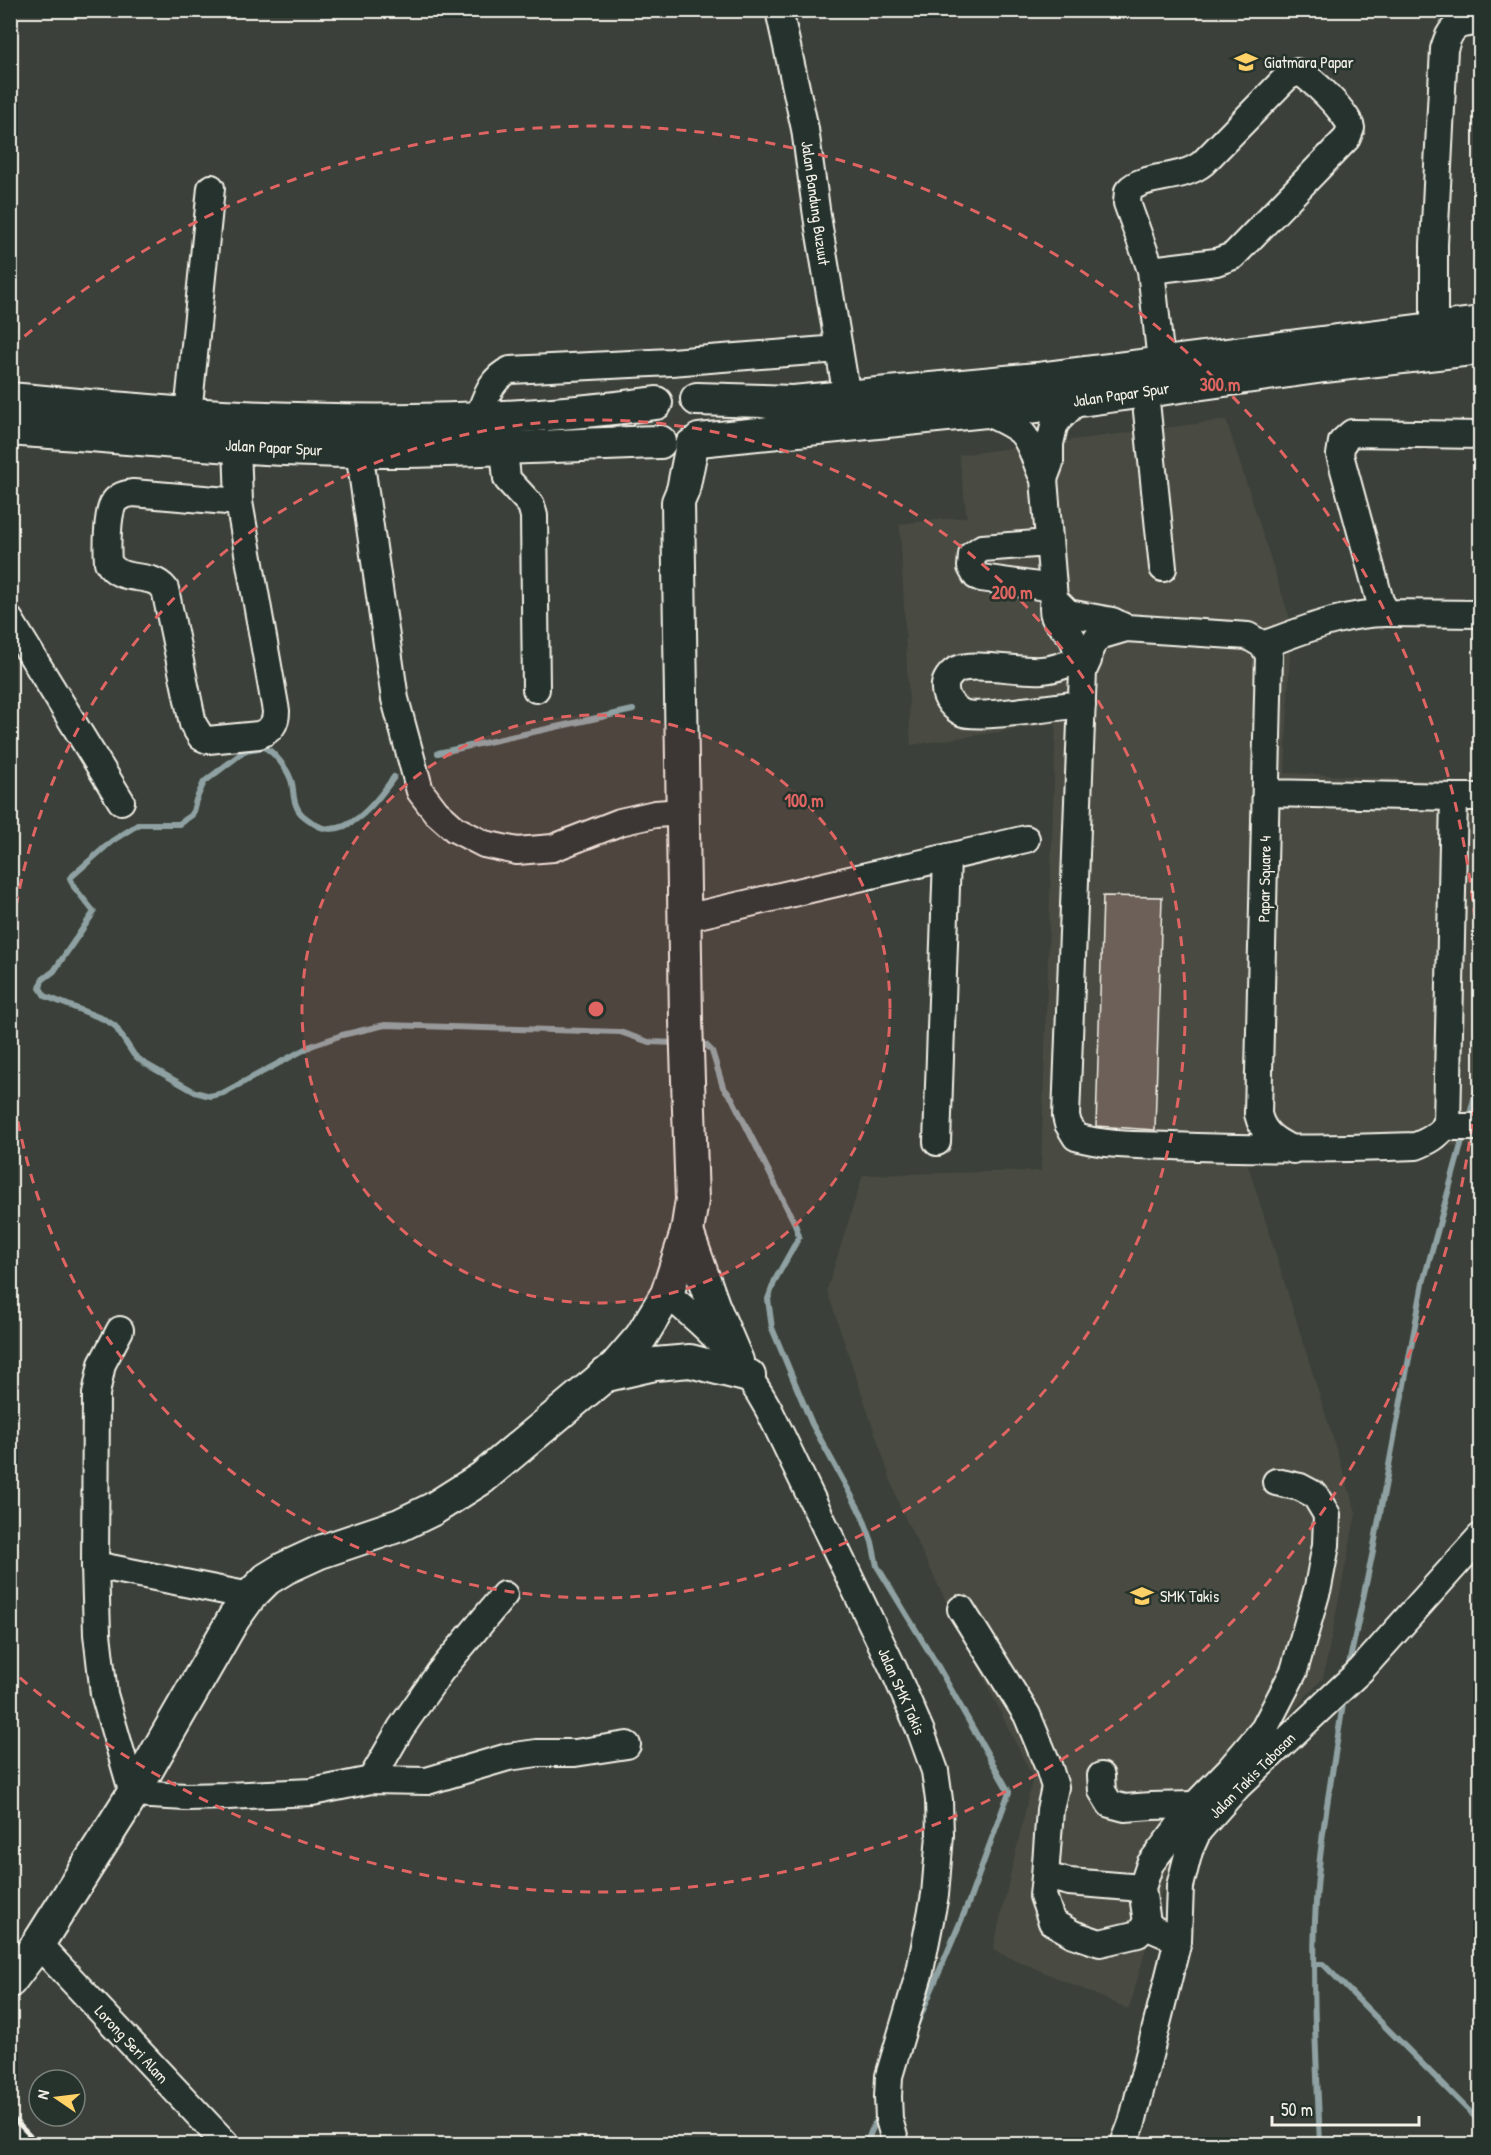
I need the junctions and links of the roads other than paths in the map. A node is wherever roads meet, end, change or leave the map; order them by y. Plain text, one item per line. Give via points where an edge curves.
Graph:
1 (779, 10) edge
2 (1480, 22) edge
3 (211, 188) dead end
4 (1151, 270) junction
5 (1434, 328) junction
6 (1478, 343) edge
7 (839, 349) junction
8 (1161, 362) junction
9 (1145, 392) junction
10 (848, 397) junction
11 (10, 399) edge
12 (697, 399) junction
13 (1078, 400) junction
14 (656, 403) junction
15 (986, 411) junction
16 (188, 414) junction
17 (478, 418) junction
18 (10, 429) edge
19 (1480, 435) edge
20 (679, 443) junction
21 (237, 446) junction
22 (504, 449) junction
23 (359, 451) junction
24 (1044, 479) junction
25 (239, 502) junction
26 (1049, 543) junction
27 (1163, 568) dead end
28 (1053, 593) junction
29 (1387, 613) junction
30 (1480, 614) edge
31 (10, 620) edge
32 (1126, 628) junction
33 (1263, 645) junction
34 (1080, 665) junction
35 (536, 689) dead end
36 (1082, 704) junction
37 (1266, 793) junction
38 (1454, 797) junction
39 (1480, 797) edge
40 (121, 801) dead end
41 (683, 812) junction
42 (1026, 839) dead end
43 (947, 858) junction
44 (685, 918) junction
45 (1258, 1114) junction
46 (1461, 1127) edge
47 (937, 1142) dead end
48 (1222, 1149) junction
49 (1293, 1150) junction
50 (687, 1232) junction
51 (667, 1294) junction
52 (120, 1330) dead end
53 (743, 1368) junction
54 (603, 1376) junction
55 (1276, 1482) dead end
56 (1480, 1537) edge
57 (96, 1565) junction
58 (504, 1595) dead end
59 (250, 1596) junction
60 (961, 1609) dead end
61 (627, 1745) dead end
62 (1101, 1776) dead end
63 (371, 1780) junction
64 (133, 1794) junction
65 (1195, 1805) junction
66 (1045, 1876) junction
67 (1142, 1888) junction
68 (1147, 1923) junction
69 (1178, 1940) junction
70 (38, 1944) junction
71 (10, 1981) edge
72 (10, 2140) edge
73 (896, 2144) edge
74 (15, 2145) edge
75 (226, 2145) edge
76 (1124, 2145) edge

1 - 7 street, Jalan Bandung Buzuut via 805,129
2 - 5 street via 1454,27 1444,50 1434,244
3 - 16 street
4 - 4 street via 1127,203 1128,191 1138,184 1193,170 1287,76 1297,72 1307,77 1347,118 1351,128 1347,138 1233,256 1216,262
4 - 8 street
5 - 6 main road
5 - 8 main road
6 - 9 main road, Jalan Papar Spur
7 - 10 street, Jalan Bandung Buzuut
7 - 17 street via 510,370 492,383
8 - 10 main road via 1037,379
9 - 13 main road, Jalan Papar Spur
9 - 27 street
10 - 12 main road via 793,402
11 - 16 main road, Jalan Papar Spur
12 - 14 main road via 690,394 671,393
12 - 20 main road via 707,424
13 - 15 main road, Jalan Papar Spur
13 - 24 street via 1054,426
14 - 17 main road, Jalan Papar Spur
14 - 20 main road via 651,427
15 - 20 main road, Jalan Papar Spur
15 - 24 street via 1024,435
16 - 17 main road, Jalan Papar Spur via 366,421
18 - 21 main road, Jalan Papar Spur
19 - 29 street via 1352,433 1342,442 1340,454 1380,602
20 - 22 main road, Jalan Papar Spur
20 - 41 main road via 670,492 678,502
21 - 23 main road, Jalan Papar Spur
21 - 25 street
22 - 23 main road, Jalan Papar Spur
22 - 35 street via 507,479 531,505 534,516
23 - 41 street via 395,699 420,791 435,812 455,829 484,844 517,851 553,848 620,822
24 - 26 street
25 - 25 street via 276,719 267,732 258,735 208,740 201,737 193,724 165,589 155,581 118,574 108,562 111,512 118,498 133,493
26 - 28 street
26 - 28 street via 982,548 972,555 971,567 981,578
28 - 32 street via 1068,613 1112,621
28 - 34 street via 1054,618 1074,639
29 - 30 street
29 - 33 street via 1333,619
31 - 40 street
32 - 33 street via 1248,636
32 - 34 street via 1099,636 1090,648 1088,660
33 - 37 street, Papar Square 4 via 1270,668
34 - 36 street
34 - 36 street via 1043,670 970,666 956,670 946,680 945,689 951,705 965,714
36 - 48 street via 1068,1124 1076,1137 1085,1140
37 - 38 street
37 - 45 street, Papar Square 4
38 - 39 street
38 - 46 street
41 - 44 main road
42 - 43 street
43 - 44 street
43 - 47 street
44 - 50 main road via 692,1164
45 - 48 street via 1245,1136
45 - 49 street via 1269,1136
46 - 49 street via 1416,1146
48 - 49 street
50 - 51 main road
50 - 53 main road via 713,1305
51 - 53 street, Jalan SMK Takis via 707,1328
51 - 54 main road via 641,1337
52 - 57 street via 102,1364 96,1394
53 - 54 main road via 669,1362
53 - 73 street, Jalan SMK Takis via 769,1410 894,1670 934,1771 940,1835 935,1895 920,1971 889,2076 889,2119
54 - 59 main road via 482,1478 433,1509 285,1568
55 - 65 street via 1315,1495 1327,1515 1318,1587 1294,1671 1264,1729
56 - 69 street, Jalan Takis Tabasan via 1360,1670 1238,1786 1198,1831 1180,1886
57 - 59 street
57 - 64 street via 97,1634 104,1694
58 - 63 street via 440,1672
59 - 64 main road
60 - 66 street via 1027,1715 1055,1787
61 - 63 street via 508,1757 427,1781
62 - 65 street via 1102,1791 1110,1804 1125,1808
63 - 64 street via 312,1792 186,1797
64 - 70 main road
65 - 67 street via 1150,1864
66 - 67 street via 1069,1882
66 - 68 street via 1044,1896 1053,1922 1073,1934 1108,1942 1138,1934
67 - 68 street
68 - 69 street
69 - 76 street, Jalan Takis Tabasan
70 - 71 main road
70 - 75 street, Lorong Seri Alam
72 - 74 main road

